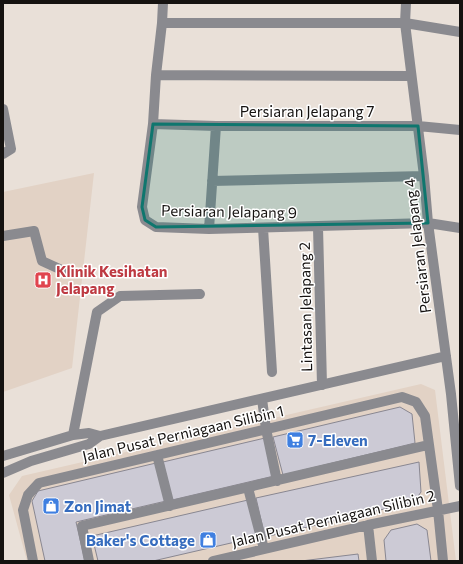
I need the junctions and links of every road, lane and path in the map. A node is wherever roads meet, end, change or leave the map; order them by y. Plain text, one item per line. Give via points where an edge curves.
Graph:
1 (162, 3) edge
2 (406, 3) edge
3 (162, 23) junction
4 (405, 23) junction
5 (460, 32) edge
6 (156, 75) junction
7 (412, 76) junction
8 (3, 109) edge
9 (153, 124) junction
10 (216, 126) junction
11 (418, 126) junction
12 (460, 130) edge
13 (3, 154) edge
14 (424, 176) junction
15 (212, 180) junction
16 (428, 224) junction
17 (318, 227) junction
18 (263, 228) junction
19 (460, 228) edge
20 (209, 229) junction
21 (3, 236) edge
22 (64, 271) dead end
23 (200, 294) dead end
24 (446, 356) junction
25 (272, 372) dead end
26 (322, 385) junction
27 (455, 394) edge
28 (262, 399) junction
29 (266, 429) junction
30 (73, 435) junction
31 (100, 436) junction
32 (428, 445) junction
33 (157, 455) junction
34 (3, 456) edge
35 (3, 473) edge
36 (277, 481) junction
37 (460, 486) edge
38 (248, 488) junction
39 (170, 506) junction
40 (460, 506) edge
41 (438, 510) junction
42 (368, 525) junction
43 (264, 549) junction
44 (33, 561) edge
45 (89, 561) edge
46 (213, 561) edge
47 (372, 561) edge
48 (443, 561) edge

1 - 3 street, Persiaran Jelapang 9
2 - 4 street, Persiaran Jelapang 4
3 - 4 street
3 - 6 street, Persiaran Jelapang 9
4 - 5 street
4 - 7 street, Persiaran Jelapang 4
6 - 7 street
6 - 9 street, Persiaran Jelapang 9
7 - 11 street, Persiaran Jelapang 4
8 - 13 street via 11,149
9 - 10 street, Persiaran Jelapang 7
9 - 20 street, Persiaran Jelapang 9 via 142,207 145,220 156,227
10 - 11 street, Persiaran Jelapang 7
10 - 15 street
11 - 12 street, Persiaran Jelapang 7
11 - 14 street, Persiaran Jelapang 4
14 - 15 street
14 - 16 street, Persiaran Jelapang 4
15 - 20 street
16 - 17 street, Persiaran Jelapang 9
16 - 19 street, Persiaran Jelapang 9
16 - 24 street, Persiaran Jelapang 4
17 - 18 street, Persiaran Jelapang 9
17 - 26 street, Lintasan Jelapang 2
18 - 20 street, Persiaran Jelapang 9
18 - 25 street
21 - 22 street via 34,231 42,261
23 - 30 street via 120,296 97,312
24 - 26 street
24 - 27 street, Persiaran Jelapang 4
26 - 28 street
27 - 37 street, Persiaran Jelapang 4
28 - 29 street
28 - 31 street
29 - 32 street, Jalan Pusat Perniagaan Silibin 1 via 402,397 416,402 425,416
29 - 33 street, Jalan Pusat Perniagaan Silibin 1
29 - 36 street
30 - 31 street via 89,433
30 - 34 street
31 - 35 street via 89,444 31,461
32 - 36 street
32 - 41 street
33 - 39 street
33 - 44 street, Jalan Pusat Perniagaan Silibin 1 via 39,483 28,495 23,510
36 - 38 street
38 - 39 street
38 - 43 street
39 - 45 street via 82,526
40 - 41 street, Jalan Pusat Perniagaan Silibin 2
41 - 42 street, Jalan Pusat Perniagaan Silibin 2
41 - 48 street
42 - 43 street, Jalan Pusat Perniagaan Silibin 2
42 - 47 street
43 - 46 street, Jalan Pusat Perniagaan Silibin 2

